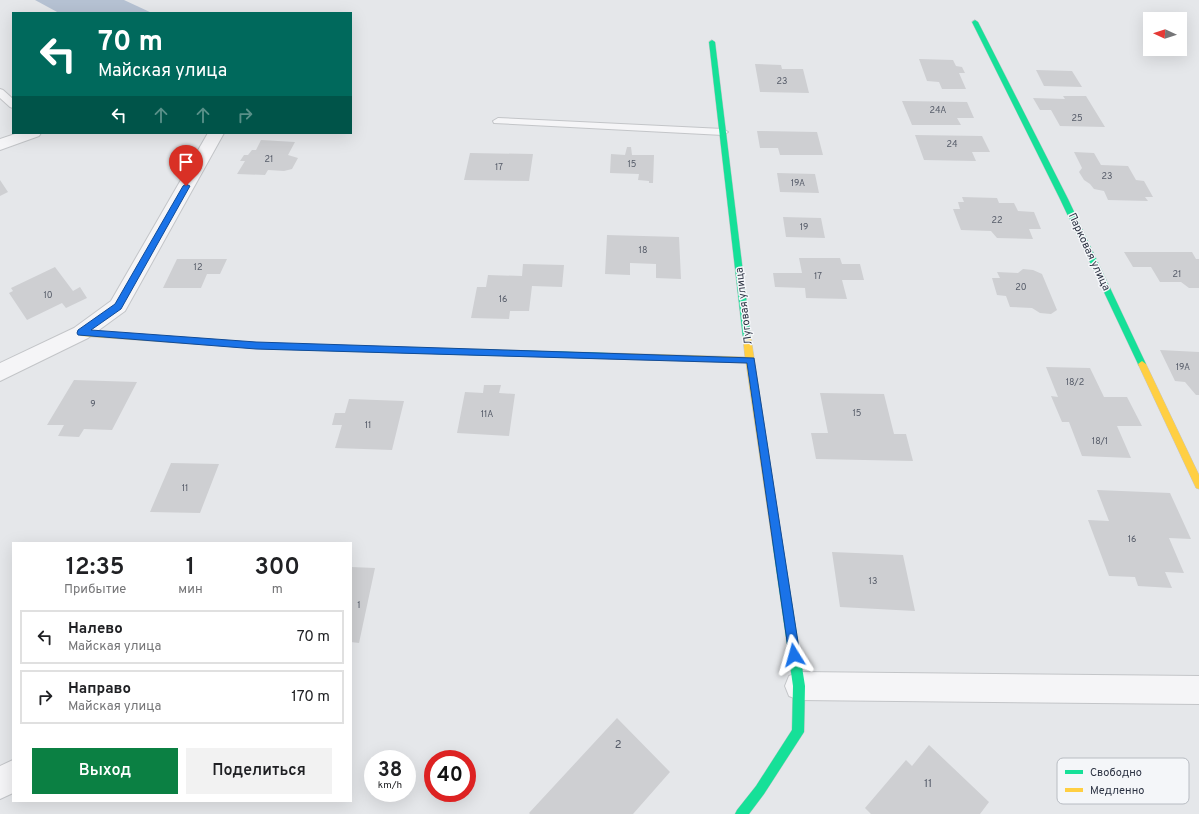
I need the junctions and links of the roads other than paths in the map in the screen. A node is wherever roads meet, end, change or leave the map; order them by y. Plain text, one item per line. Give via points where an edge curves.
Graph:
1 (975, 22) dead end
2 (712, 42) dead end
3 (0, 92) edge
4 (12, 104) edge
5 (498, 121) dead end
6 (723, 132) junction
7 (30, 134) edge
8 (215, 134) edge
9 (0, 145) edge
10 (81, 333) junction
11 (750, 360) junction
12 (0, 373) edge
13 (1199, 485) edge
14 (799, 686) junction
15 (1199, 690) edge
16 (12, 776) edge
17 (0, 784) edge
18 (741, 814) edge

1 - 13 street, Парковая улица via 1064,199
2 - 6 street, Луговая улица
3 - 4 lane
5 - 6 lane
6 - 11 street, Луговая улица
7 - 9 street
8 - 10 street via 118,306
10 - 11 street via 256,346
10 - 12 street
11 - 14 street, Луговая улица
14 - 15 street
14 - 18 street, Луговая улица via 798,732
16 - 17 street

